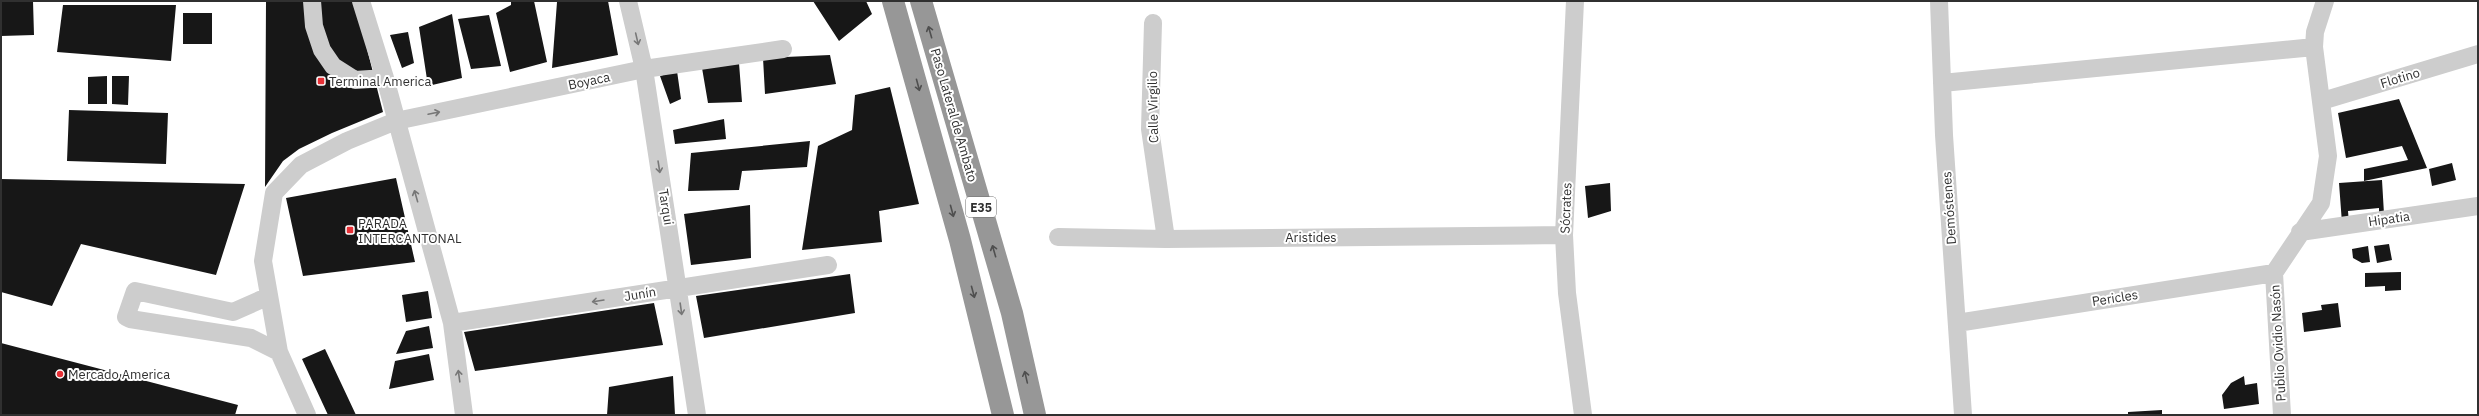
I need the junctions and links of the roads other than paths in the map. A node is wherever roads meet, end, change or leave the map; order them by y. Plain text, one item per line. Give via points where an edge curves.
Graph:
1 (312, 1) edge
2 (361, 1) edge
3 (628, 1) edge
4 (893, 1) edge
5 (921, 1) edge
6 (1575, 1) edge
7 (1938, 1) edge
8 (2325, 1) edge
9 (1153, 23) dead end
10 (2314, 47) junction
11 (784, 49) dead end
12 (2478, 54) edge
13 (644, 69) junction
14 (384, 78) junction
15 (1942, 83) junction
16 (2322, 102) junction
17 (396, 121) junction
18 (2478, 206) edge
19 (2300, 232) junction
20 (1564, 236) junction
21 (1058, 237) dead end
22 (1166, 238) junction
23 (828, 265) dead end
24 (2274, 273) junction
25 (678, 288) junction
26 (269, 296) junction
27 (452, 323) junction
28 (1957, 323) junction
29 (279, 352) junction
30 (307, 415) edge
31 (464, 415) edge
32 (697, 415) edge
33 (1003, 415) edge
34 (1035, 415) edge
35 (1583, 415) edge
36 (1964, 415) edge
37 (2282, 415) edge

1 - 14 street via 314,26 322,50 333,66 355,80
2 - 14 street
3 -> 13 street, Tarqui
4 -> 33 highway, Paso Lateral de Ambato / E35 via 960,240
34 -> 5 highway, Paso Lateral de Ambato / E35 via 1012,313
6 - 20 street, Sócrates
7 - 15 street, Demóstenes
8 - 10 street, Publio Ovidio Nasón via 2315,32
9 - 22 street, Calle Virgilio via 1150,129
10 - 15 street
10 - 16 street, Publio Ovidio Nasón
11 - 13 street, Boyaca
12 - 16 street, Flotino
17 -> 13 street, Boyaca
13 -> 25 street, Tarqui
14 - 17 street
15 - 28 street, Demóstenes
16 - 19 street, Publio Ovidio Nasón via 2328,156 2321,203
17 - 26 street, Boyaca via 347,141 301,165 274,193 263,261
27 -> 17 street
18 - 19 street, Hipatia
19 - 24 street, Publio Ovidio Nasón
20 - 22 street, Aristides
20 - 35 street, Sócrates via 1567,293
21 - 22 street, Aristides
23 - 25 street, Junín
24 - 28 street, Pericles
24 - 37 street, Publio Ovidio Nasón
25 -> 27 street, Junín
25 -> 32 street, Tarqui
26 - 29 street, Boyaca
26 - 29 street via 233,312 135,291 126,317 251,338
31 -> 27 street
28 - 36 street, Demóstenes
29 - 30 street, Boyaca

